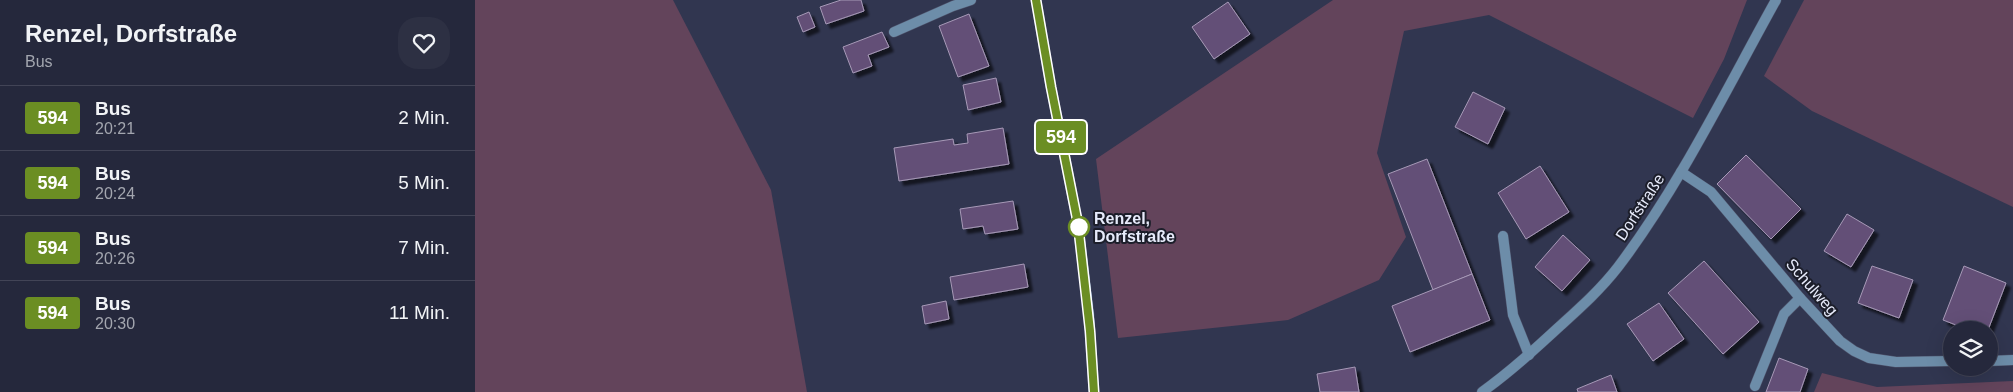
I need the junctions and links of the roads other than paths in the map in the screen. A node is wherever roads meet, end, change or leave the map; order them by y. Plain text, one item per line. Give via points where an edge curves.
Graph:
1 (971, 0) edge
2 (1036, 0) edge
3 (1776, 0) edge
4 (894, 32) dead end
5 (1681, 172) junction
6 (1503, 236) dead end
7 (1800, 298) junction
8 (1529, 355) junction
9 (2013, 360) edge
10 (1943, 361) edge
11 (1998, 361) edge
12 (1755, 386) dead end
13 (1095, 392) edge
14 (1482, 392) edge

1 - 4 street
2 - 13 main road via 1078,224
3 - 5 street, Dorfstraße
5 - 7 street, Schulweg via 1711,192
5 - 8 street, Dorfstraße via 1599,290
6 - 8 street via 1513,315
7 - 10 street, Schulweg via 1840,341 1869,358 1895,362
7 - 12 street via 1784,314
8 - 14 street, Dorfstraße
9 - 11 street

